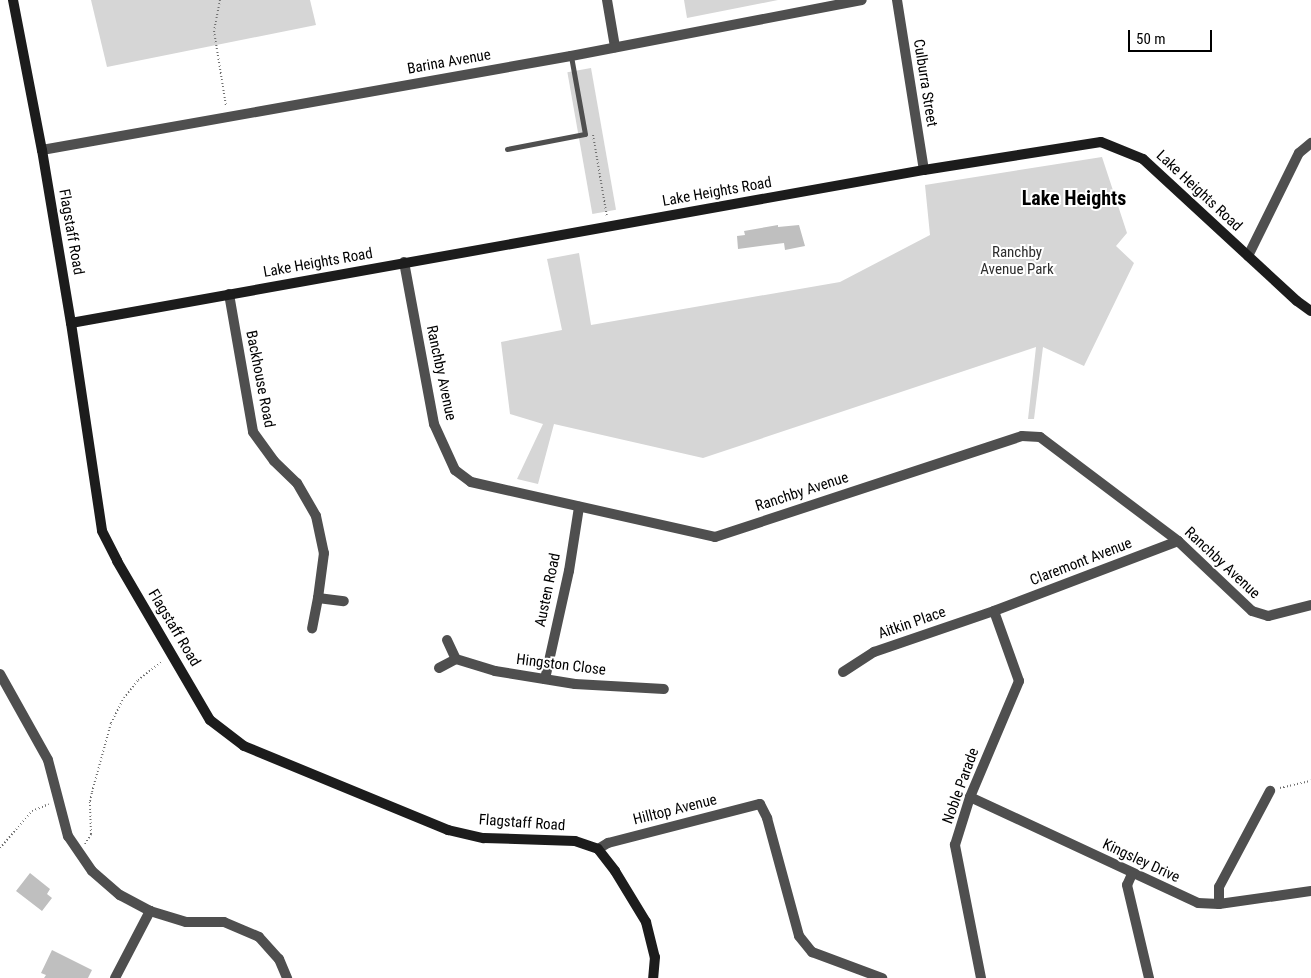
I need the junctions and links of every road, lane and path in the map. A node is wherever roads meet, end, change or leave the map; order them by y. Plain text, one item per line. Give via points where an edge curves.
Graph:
1 (13, 0) edge
2 (220, 0) edge
3 (607, 0) edge
4 (862, 0) edge
5 (897, 0) edge
6 (615, 47) junction
7 (571, 56) junction
8 (228, 117) junction
9 (592, 130) dead end
10 (1311, 143) edge
11 (506, 149) dead end
12 (42, 150) junction
13 (924, 170) junction
14 (608, 226) junction
15 (1248, 256) junction
16 (404, 262) junction
17 (229, 294) junction
18 (1311, 311) edge
19 (72, 323) junction
20 (579, 507) junction
21 (1178, 541) junction
22 (318, 598) junction
23 (344, 601) dead end
24 (1311, 605) edge
25 (994, 611) junction
26 (312, 628) dead end
27 (447, 640) dead end
28 (172, 654) junction
29 (456, 659) junction
30 (439, 668) dead end
31 (843, 672) dead end
32 (0, 674) edge
33 (544, 679) junction
34 (664, 689) dead end
35 (1311, 781) edge
36 (1270, 791) joint
37 (970, 797) junction
38 (60, 800) junction
39 (0, 848) edge
40 (598, 849) junction
41 (79, 851) junction
42 (1132, 874) junction
43 (1311, 890) edge
44 (1219, 904) junction
45 (150, 911) junction
46 (115, 978) edge
47 (287, 978) edge
48 (653, 978) edge
49 (882, 978) edge
50 (982, 978) edge
51 (1149, 978) edge

1 - 12 main road, Flagstaff Road
2 - 8 path via 214,31
3 - 6 street
4 - 6 street, Barina Avenue
5 - 13 street, Culburra Street
6 - 7 street, Barina Avenue
7 - 8 street, Barina Avenue
7 - 11 lane via 585,134
8 - 12 street, Barina Avenue
9 - 14 path
10 - 15 street via 1299,153
12 - 19 main road, Flagstaff Road
13 - 14 main road, Lake Heights Road
13 - 15 main road, Lake Heights Road via 1101,142 1143,159
14 - 16 main road, Lake Heights Road
15 - 18 main road, Lake Heights Road
16 - 17 main road, Lake Heights Road
16 - 20 street, Ranchby Avenue via 434,424 455,470 471,482
17 - 19 main road, Lake Heights Road
17 - 22 street, Backhouse Road via 253,432 274,461 298,483 316,516 324,553
19 - 28 main road, Flagstaff Road via 102,531 116,561
20 - 21 street, Ranchby Avenue via 714,537 1022,436 1040,437
20 - 33 street, Austen Road via 569,571
21 - 24 street, Ranchby Avenue via 1252,612 1268,616
21 - 25 street, Claremont Avenue
22 - 23 street
22 - 26 street, Backhouse Road
25 - 31 street, Aitkin Place via 874,652
25 - 37 street, Noble Parade via 1019,681
27 - 29 street
28 - 40 main road, Flagstaff Road via 210,720 244,746 448,830 484,838 576,841
28 - 41 path via 138,680 111,723 90,801 91,834
29 - 30 street
29 - 33 street, Hingston Close
32 - 38 street via 48,760
33 - 34 street, Hingston Close
35 - 36 path
36 - 44 street via 1219,887
37 - 42 street, Kingsley Drive
37 - 50 street, Noble Parade via 955,845
38 - 39 path via 32,811
38 - 41 street via 68,836
40 - 48 main road via 646,922 655,956
40 - 49 street, Hilltop Avenue via 608,843 760,804 768,818 799,936 812,952
41 - 45 street via 92,871 120,895
42 - 44 street, Kingsley Drive via 1198,903
42 - 51 street via 1128,885
43 - 44 street, Kingsley Drive
45 - 46 street
45 - 47 street via 186,922 224,922 259,937 279,959

